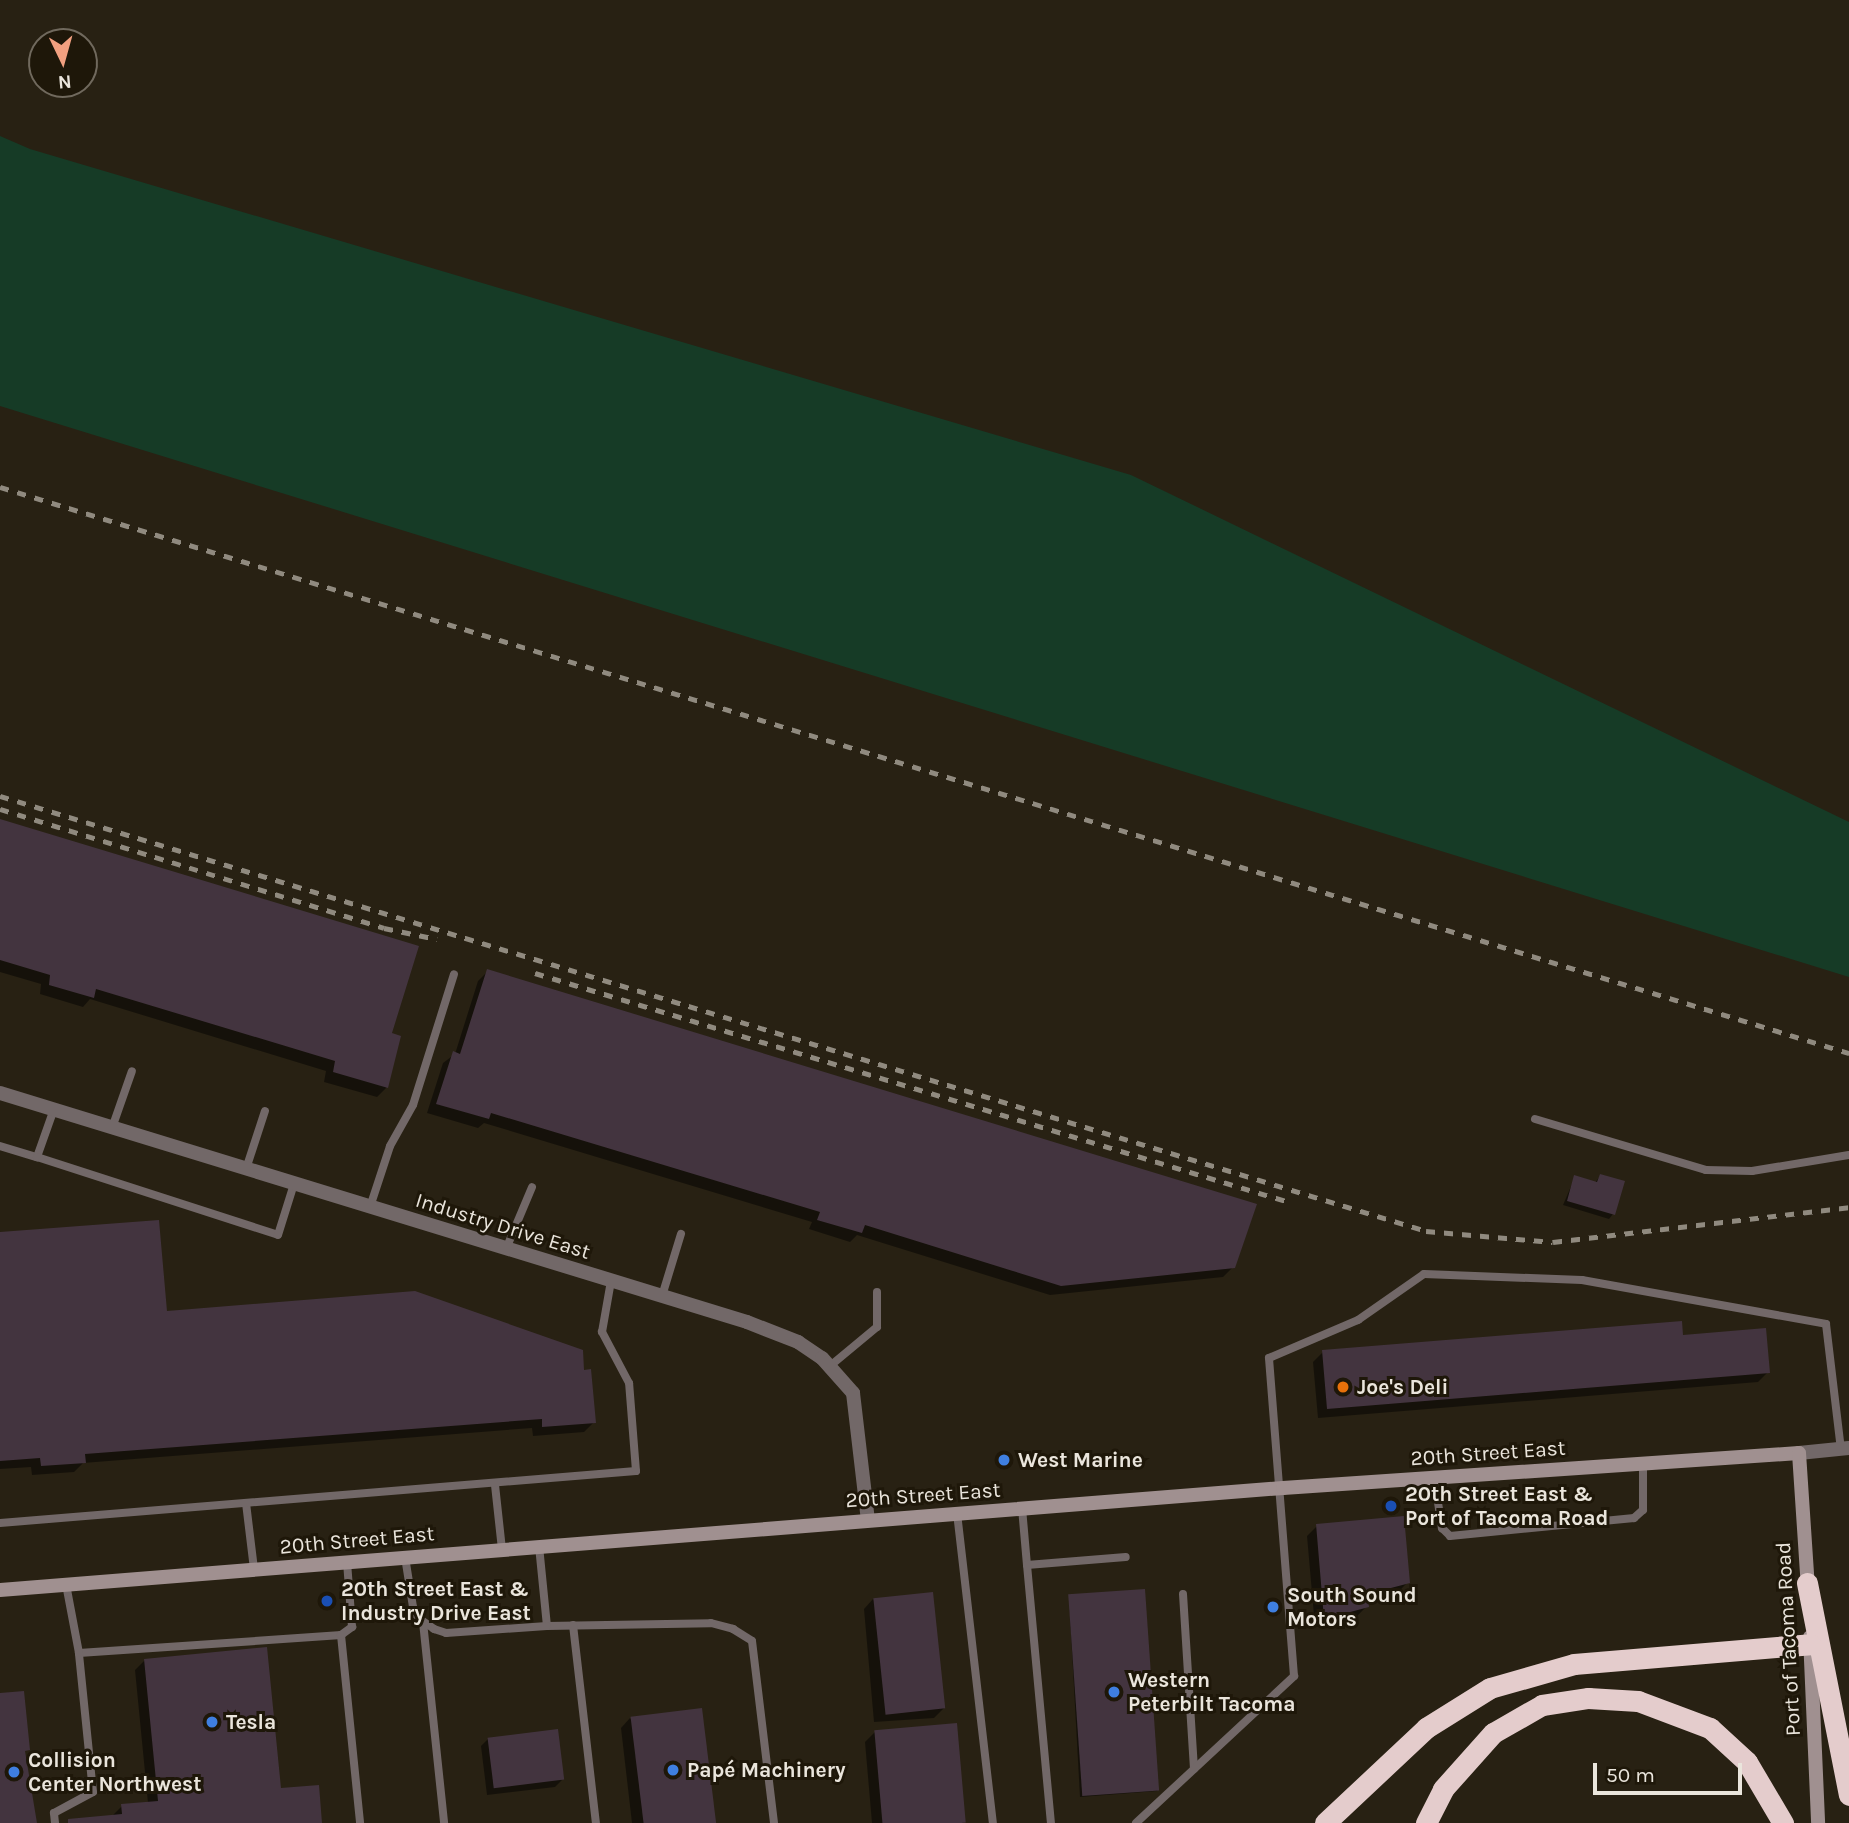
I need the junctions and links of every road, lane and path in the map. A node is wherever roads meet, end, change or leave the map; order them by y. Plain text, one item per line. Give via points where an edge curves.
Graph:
1 (454, 974) dead end
2 (132, 1071) dead end
3 (0, 1093) edge
4 (54, 1109) junction
5 (265, 1111) dead end
6 (1535, 1119) dead end
7 (112, 1128) junction
8 (0, 1146) edge
9 (1849, 1155) edge
10 (37, 1157) junction
11 (246, 1169) junction
12 (294, 1184) junction
13 (532, 1187) dead end
14 (370, 1208) junction
15 (681, 1234) dead end
16 (506, 1249) junction
17 (611, 1281) junction
18 (877, 1292) dead end
19 (662, 1296) junction
20 (830, 1366) junction
21 (1845, 1449) edge
22 (1799, 1452) junction
23 (1643, 1463) junction
24 (1434, 1478) junction
25 (495, 1485) junction
26 (1283, 1488) junction
27 (246, 1503) junction
28 (1022, 1508) junction
29 (957, 1513) junction
30 (868, 1520) junction
31 (0, 1523) edge
32 (540, 1546) junction
33 (502, 1549) junction
34 (405, 1557) junction
35 (1126, 1557) dead end
36 (347, 1562) junction
37 (1027, 1565) junction
38 (254, 1569) junction
39 (1807, 1583) junction
40 (66, 1584) junction
41 (0, 1590) edge
42 (1183, 1594) dead end
43 (423, 1622) junction
44 (573, 1625) junction
45 (547, 1626) junction
46 (341, 1635) junction
47 (1810, 1644) junction
48 (79, 1653) junction
49 (1194, 1769) junction
50 (1849, 1795) edge
51 (55, 1823) edge
52 (360, 1823) edge
53 (444, 1823) edge
54 (596, 1823) edge
55 (774, 1823) edge
56 (993, 1823) edge
57 (1051, 1823) edge
58 (1136, 1823) edge
59 (1325, 1823) edge
60 (1426, 1823) edge
61 (1783, 1823) edge
62 (1818, 1823) edge

1 - 14 lane via 413,1105 390,1146
2 - 7 lane
3 - 4 street, Industry Drive East
4 - 7 street, Industry Drive East
4 - 10 lane
5 - 11 lane
6 - 9 lane via 1706,1170 1752,1171
7 - 11 street, Industry Drive East
8 - 10 lane
10 - 12 lane via 278,1235
11 - 12 street, Industry Drive East
12 - 14 street, Industry Drive East
13 - 16 lane
14 - 16 street, Industry Drive East
15 - 19 lane
16 - 17 street, Industry Drive East
17 - 19 street, Industry Drive East
17 - 25 lane via 602,1332 629,1383 636,1471
18 - 20 lane via 877,1327
19 - 20 street, Industry Drive East via 798,1342
20 - 30 street, Industry Drive East via 853,1393
21 - 22 street, 20th Street East
21 - 26 lane via 1826,1324 1582,1280 1424,1274 1357,1320 1269,1358
22 - 23 main road, 20th Street East
22 - 39 main road, Port of Tacoma Road
23 - 24 main road, 20th Street East
23 - 24 lane via 1643,1510 1634,1518 1450,1536 1442,1528
24 - 26 main road, 20th Street East
25 - 27 lane
25 - 33 lane
26 - 28 main road, 20th Street East
26 - 49 lane via 1294,1676
27 - 31 lane
27 - 38 lane
28 - 29 main road, 20th Street East
28 - 37 lane
29 - 30 main road, 20th Street East
29 - 56 lane
30 - 32 main road, 20th Street East
32 - 33 main road, 20th Street East
32 - 45 lane
33 - 34 main road, 20th Street East
34 - 36 main road, 20th Street East
34 - 43 lane via 412,1607
35 - 37 lane
36 - 38 main road, 20th Street East
36 - 46 lane via 352,1628
37 - 57 lane
38 - 40 main road, 20th Street East
39 - 47 main road, Port of Tacoma Road
39 - 50 highway
40 - 41 main road, 20th Street East
40 - 48 lane
42 - 49 lane
43 - 45 lane via 446,1633
43 - 53 lane
44 - 45 lane
44 - 54 lane
44 - 55 lane via 711,1623 752,1641
46 - 48 lane
46 - 52 lane
47 - 59 highway via 1574,1664 1490,1688 1426,1728
47 - 62 main road, Port of Tacoma Road
48 - 51 lane via 93,1792 54,1813
49 - 58 lane
60 - 61 highway via 1443,1789 1493,1733 1542,1705 1588,1698 1638,1701 1710,1728 1747,1762

